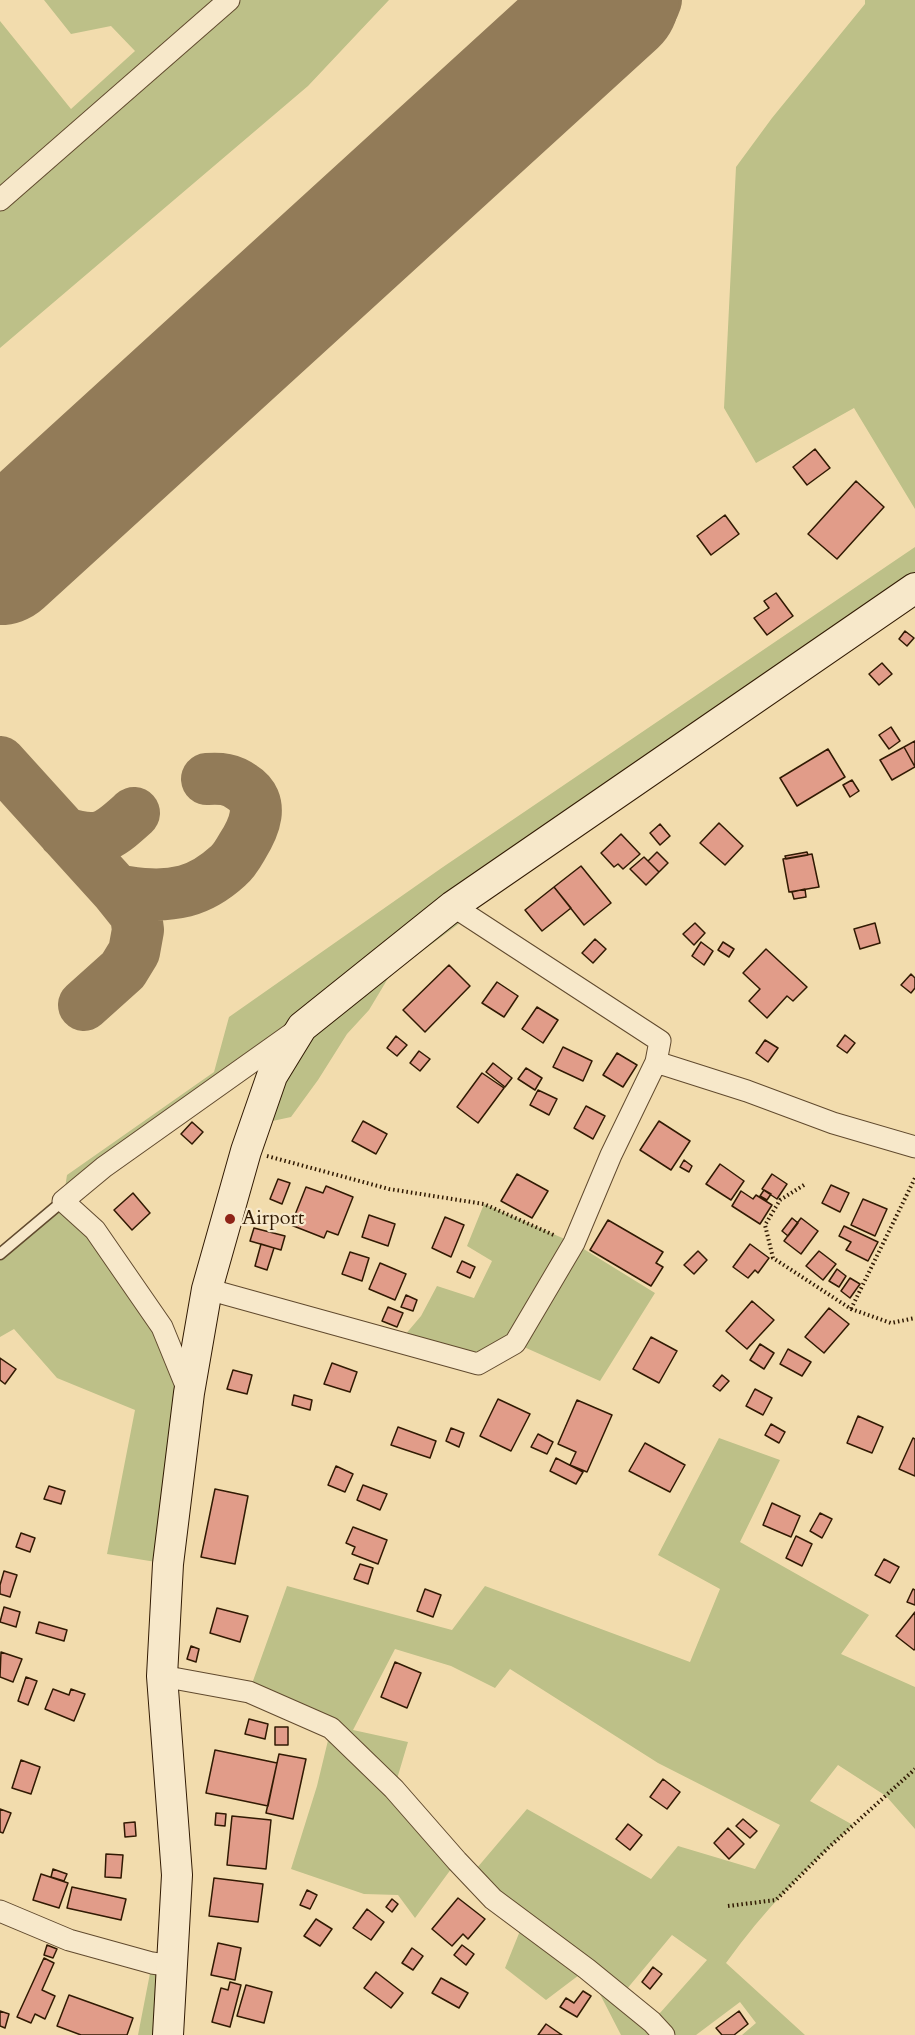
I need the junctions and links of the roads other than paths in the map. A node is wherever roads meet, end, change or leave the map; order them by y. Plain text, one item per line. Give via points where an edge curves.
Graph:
1 (229, 0) edge
2 (0, 200) edge
3 (915, 588) edge
4 (453, 906) junction
5 (302, 1027) junction
6 (656, 1062) junction
7 (915, 1147) edge
8 (63, 1201) junction
9 (0, 1254) edge
10 (207, 1289) junction
11 (189, 1393) junction
12 (162, 1676) junction
13 (0, 1911) edge
14 (173, 1966) junction
15 (168, 2035) edge
16 (664, 2035) edge

1 - 2 street
3 - 4 main road
4 - 5 main road
4 - 6 street via 660,1041
5 - 8 street via 104,1167
5 - 10 main road via 272,1076
6 - 7 street
6 - 10 street via 574,1243 515,1343 478,1364
8 - 9 lane
8 - 11 street via 95,1230 162,1327
10 - 11 main road
11 - 12 main road via 168,1564
12 - 14 main road via 177,1875
12 - 16 street via 249,1692 331,1728 394,1789 493,1899 587,1969
13 - 14 street via 69,1940
14 - 15 main road

